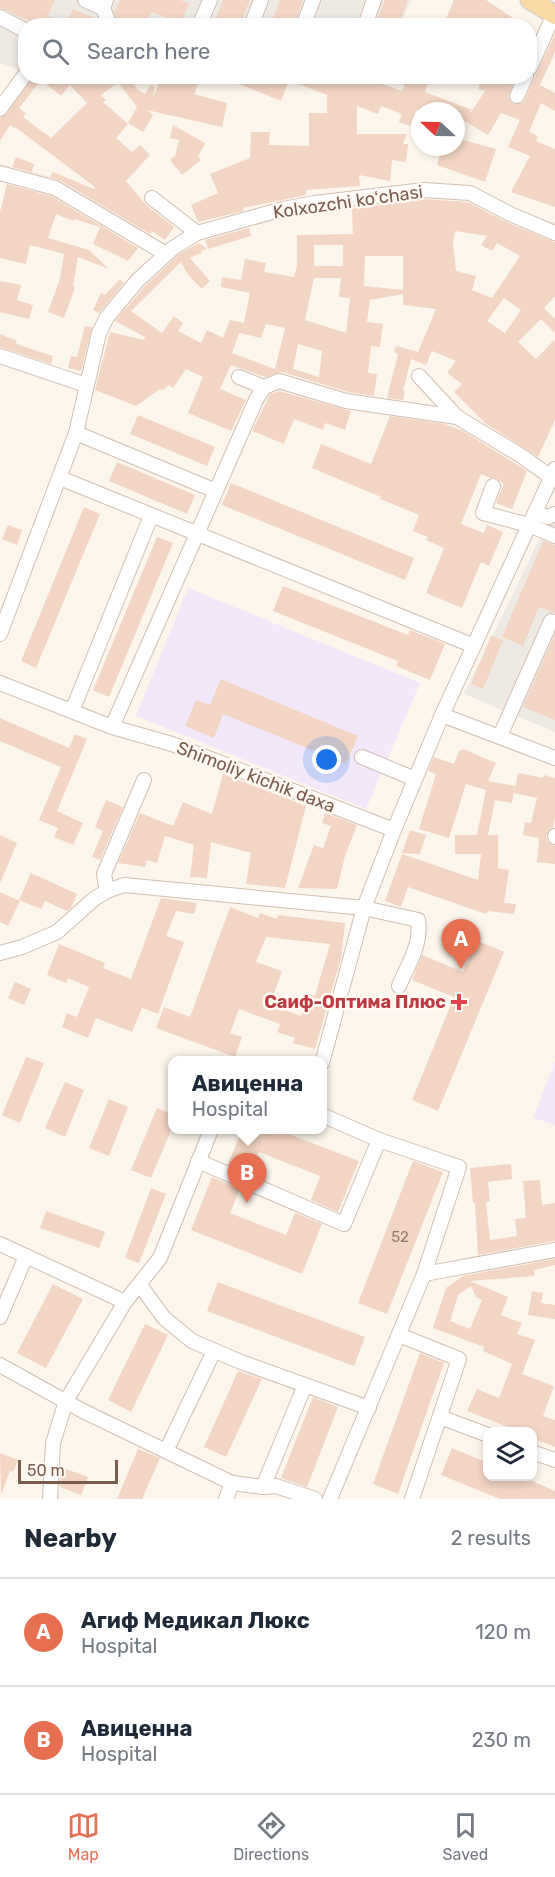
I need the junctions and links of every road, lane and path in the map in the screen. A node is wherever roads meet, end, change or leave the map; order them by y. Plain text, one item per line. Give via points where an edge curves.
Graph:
1 (85, 0) edge
2 (210, 0) edge
3 (261, 0) edge
4 (313, 0) edge
5 (374, 0) edge
6 (530, 0) edge
7 (104, 4) edge
8 (554, 15) edge
9 (0, 17) edge
10 (202, 18) edge
11 (253, 18) edge
12 (306, 18) edge
13 (368, 18) edge
14 (18, 27) edge
15 (537, 53) edge
16 (18, 84) edge
17 (522, 84) edge
18 (517, 96) dead end
19 (0, 108) edge
20 (0, 173) edge
21 (152, 198) dead end
22 (197, 233) junction
23 (555, 233) edge
24 (166, 254) junction
25 (0, 356) edge
26 (419, 376) dead end
27 (239, 377) dead end
28 (86, 385) junction
29 (264, 387) junction
30 (456, 417) junction
31 (76, 433) junction
32 (553, 473) edge
33 (60, 478) junction
34 (494, 486) dead end
35 (216, 491) junction
36 (555, 514) edge
37 (151, 516) junction
38 (532, 519) junction
39 (197, 534) junction
40 (555, 536) edge
41 (551, 621) dead end
42 (0, 634) edge
43 (474, 646) junction
44 (0, 683) edge
45 (72, 711) junction
46 (442, 715) junction
47 (112, 727) junction
48 (500, 736) junction
49 (362, 757) dead end
50 (555, 758) edge
51 (415, 779) junction
52 (144, 780) dead end
53 (394, 830) junction
54 (107, 891) junction
55 (364, 908) junction
56 (0, 953) edge
57 (399, 986) dead end
58 (324, 1056) edge
59 (327, 1117) edge
60 (209, 1134) edge
61 (379, 1140) junction
62 (198, 1161) junction
63 (0, 1244) edge
64 (555, 1250) edge
65 (26, 1256) junction
66 (424, 1274) junction
67 (140, 1285) junction
68 (125, 1302) junction
69 (0, 1317) edge
70 (399, 1335) junction
71 (214, 1351) junction
72 (0, 1365) edge
73 (304, 1385) junction
74 (66, 1401) junction
75 (369, 1408) junction
76 (440, 1417) junction
77 (483, 1433) edge
78 (166, 1451) junction
79 (537, 1454) edge
80 (555, 1460) edge
81 (232, 1484) junction
82 (264, 1487) junction
83 (50, 1499) edge
84 (226, 1499) edge
85 (315, 1499) edge
86 (330, 1499) edge
87 (412, 1499) edge

1 - 7 street
2 - 10 street
3 - 11 street
4 - 12 street
5 - 13 street
6 - 8 main road
8 - 15 street
9 - 14 street
16 - 19 street
17 - 18 street
20 - 24 street via 55,188
21 - 22 street
22 - 23 street, Kolxozchi koʻchasi via 283,208 424,190 470,194
22 - 24 street, Kolxozchi koʻchasi
24 - 28 street, Kolxozchi koʻchasi via 107,317
25 - 28 street
26 - 30 street
27 - 29 street
28 - 31 street, Kolxozchi koʻchasi
29 - 30 street via 279,381 346,400
29 - 35 street
30 - 32 street
31 - 33 street, Kolxozchi koʻchasi
31 - 35 street
32 - 38 street
33 - 37 street
33 - 42 street, Kolxozchi koʻchasi
34 - 38 street via 483,513
35 - 39 street
36 - 38 street
37 - 39 street
37 - 45 street
38 - 40 street
38 - 43 street
39 - 43 street
39 - 47 street
41 - 48 street
43 - 46 street
44 - 45 street, Shimoliy kichik daxa
45 - 47 street, Shimoliy kichik daxa
46 - 48 street
46 - 51 street
47 - 53 street, Shimoliy kichik daxa via 172,744
48 - 50 street
49 - 51 street
51 - 53 street
52 - 54 street via 104,873
53 - 55 street
54 - 55 street via 124,885
54 - 56 street via 57,932
55 - 57 street via 418,920 416,947
55 - 58 street
59 - 61 street
60 - 62 street
61 - 62 street via 344,1224
61 - 66 street via 459,1167
62 - 67 street via 160,1258
63 - 65 street
64 - 66 street
65 - 68 street
65 - 69 street
66 - 70 street
67 - 68 street
67 - 71 street via 164,1318 192,1341
68 - 74 street
70 - 75 street
70 - 76 street via 459,1359
71 - 73 street
71 - 78 street
72 - 74 street
73 - 75 street
73 - 82 street
74 - 78 street
74 - 83 street via 53,1443
75 - 86 street
76 - 77 street
76 - 87 street
78 - 81 street
79 - 80 street
81 - 82 street
81 - 84 street
82 - 85 street via 276,1485

